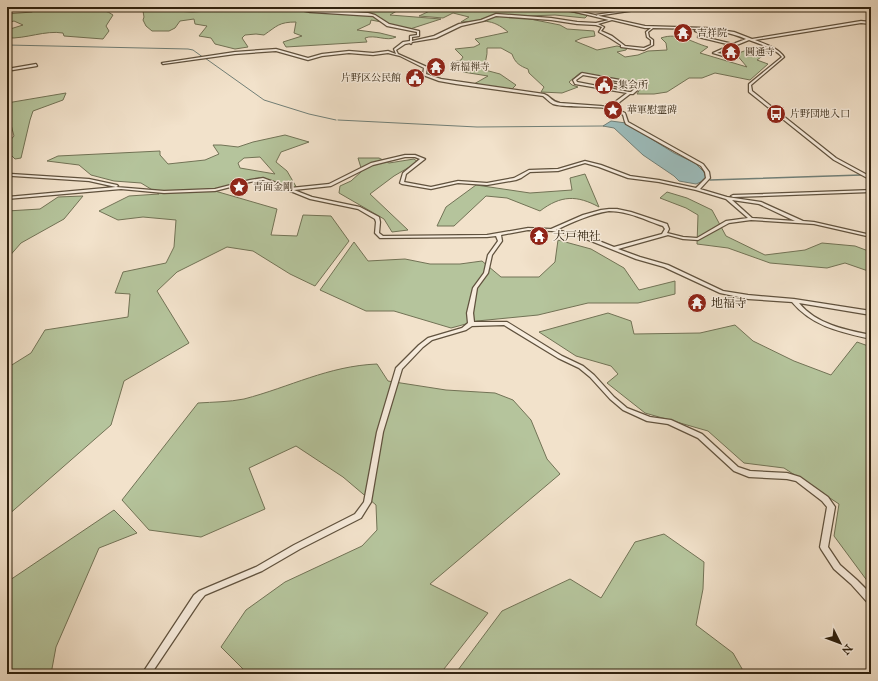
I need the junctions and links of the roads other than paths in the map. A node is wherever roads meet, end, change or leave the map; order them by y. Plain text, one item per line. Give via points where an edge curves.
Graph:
1 (287, 7) edge
2 (534, 7) edge
3 (558, 7) edge
4 (643, 7) edge
5 (655, 7) edge
6 (648, 8) junction
7 (593, 15) junction
8 (612, 20) junction
9 (871, 22) edge
10 (596, 24) junction
11 (652, 28) junction
12 (694, 29) junction
13 (748, 38) junction
14 (752, 40) junction
15 (411, 42) junction
16 (734, 45) junction
17 (723, 56) dead end
18 (403, 57) junction
19 (163, 63) dead end
20 (36, 65) dead end
21 (7, 70) edge
22 (597, 76) junction
23 (626, 82) junction
24 (610, 84) dead end
25 (586, 85) junction
26 (621, 86) junction
27 (616, 91) junction
28 (630, 93) junction
29 (616, 110) junction
30 (13, 175) dead end
31 (871, 179) edge
32 (121, 188) junction
33 (286, 189) junction
34 (697, 189) junction
35 (871, 191) edge
36 (7, 198) edge
37 (727, 198) junction
38 (751, 219) junction
39 (802, 222) junction
40 (552, 230) junction
41 (498, 234) junction
42 (664, 235) junction
43 (871, 236) edge
44 (614, 248) junction
45 (794, 301) junction
46 (871, 313) edge
47 (471, 324) junction
48 (871, 337) edge
49 (871, 600) edge
50 (146, 674) edge

1 - 15 street via 310,11 371,14 388,25 418,32 418,35 411,37
2 - 3 street
3 - 7 street
4 - 6 street
5 - 6 street
6 - 7 street
7 - 8 street
8 - 10 street
8 - 11 street
9 - 14 street
10 - 11 street via 602,27 601,33 622,46 644,49 652,45 647,32
10 - 15 street via 496,15 460,25 435,37
11 - 12 street
12 - 13 street via 730,32
12 - 16 street via 700,33 698,36
13 - 14 street
13 - 16 street
14 - 31 street via 769,46 783,56 750,85 751,93 834,159
15 - 18 street via 400,45 395,50
16 - 17 street via 714,53
18 - 19 street via 388,52 349,52 308,59 276,50
18 - 29 street via 426,68 424,74 440,80 544,95 551,102 559,104
20 - 21 street
22 - 23 street
22 - 25 street
22 - 25 street via 582,74 574,80
23 - 26 street
23 - 28 street via 641,85
24 - 26 street
25 - 27 street
26 - 27 street
27 - 28 street
28 - 29 street via 616,103
29 - 34 street via 624,115 627,123 702,165 708,178
30 - 32 street via 89,180
32 - 33 street via 164,192 215,190 263,179
32 - 36 street
33 - 34 street via 330,185 372,164 410,156 423,159 404,174 402,183 419,187 430,188 458,182 487,184 515,179 529,171 558,170 585,162 629,177
33 - 41 street via 365,211 377,218 377,233 382,237
34 - 37 street
35 - 37 street
37 - 38 street
37 - 39 street via 760,203
38 - 39 street
38 - 42 street via 728,222 698,239
39 - 43 street
40 - 41 street
40 - 42 street via 591,214 618,210 665,225 667,229
40 - 44 street via 587,238
41 - 47 street via 500,241 490,255 486,273 475,288 470,313
42 - 44 street
44 - 45 street via 670,268 722,292
45 - 46 street
45 - 48 street via 799,309 828,326
47 - 49 street via 505,324 581,367 625,409 669,422 700,436 736,469 749,474 798,479 825,499 831,508 824,547 837,567
47 - 50 street via 464,329 426,342 399,368 380,432 370,490 363,510 351,520 260,569 202,593 196,598

